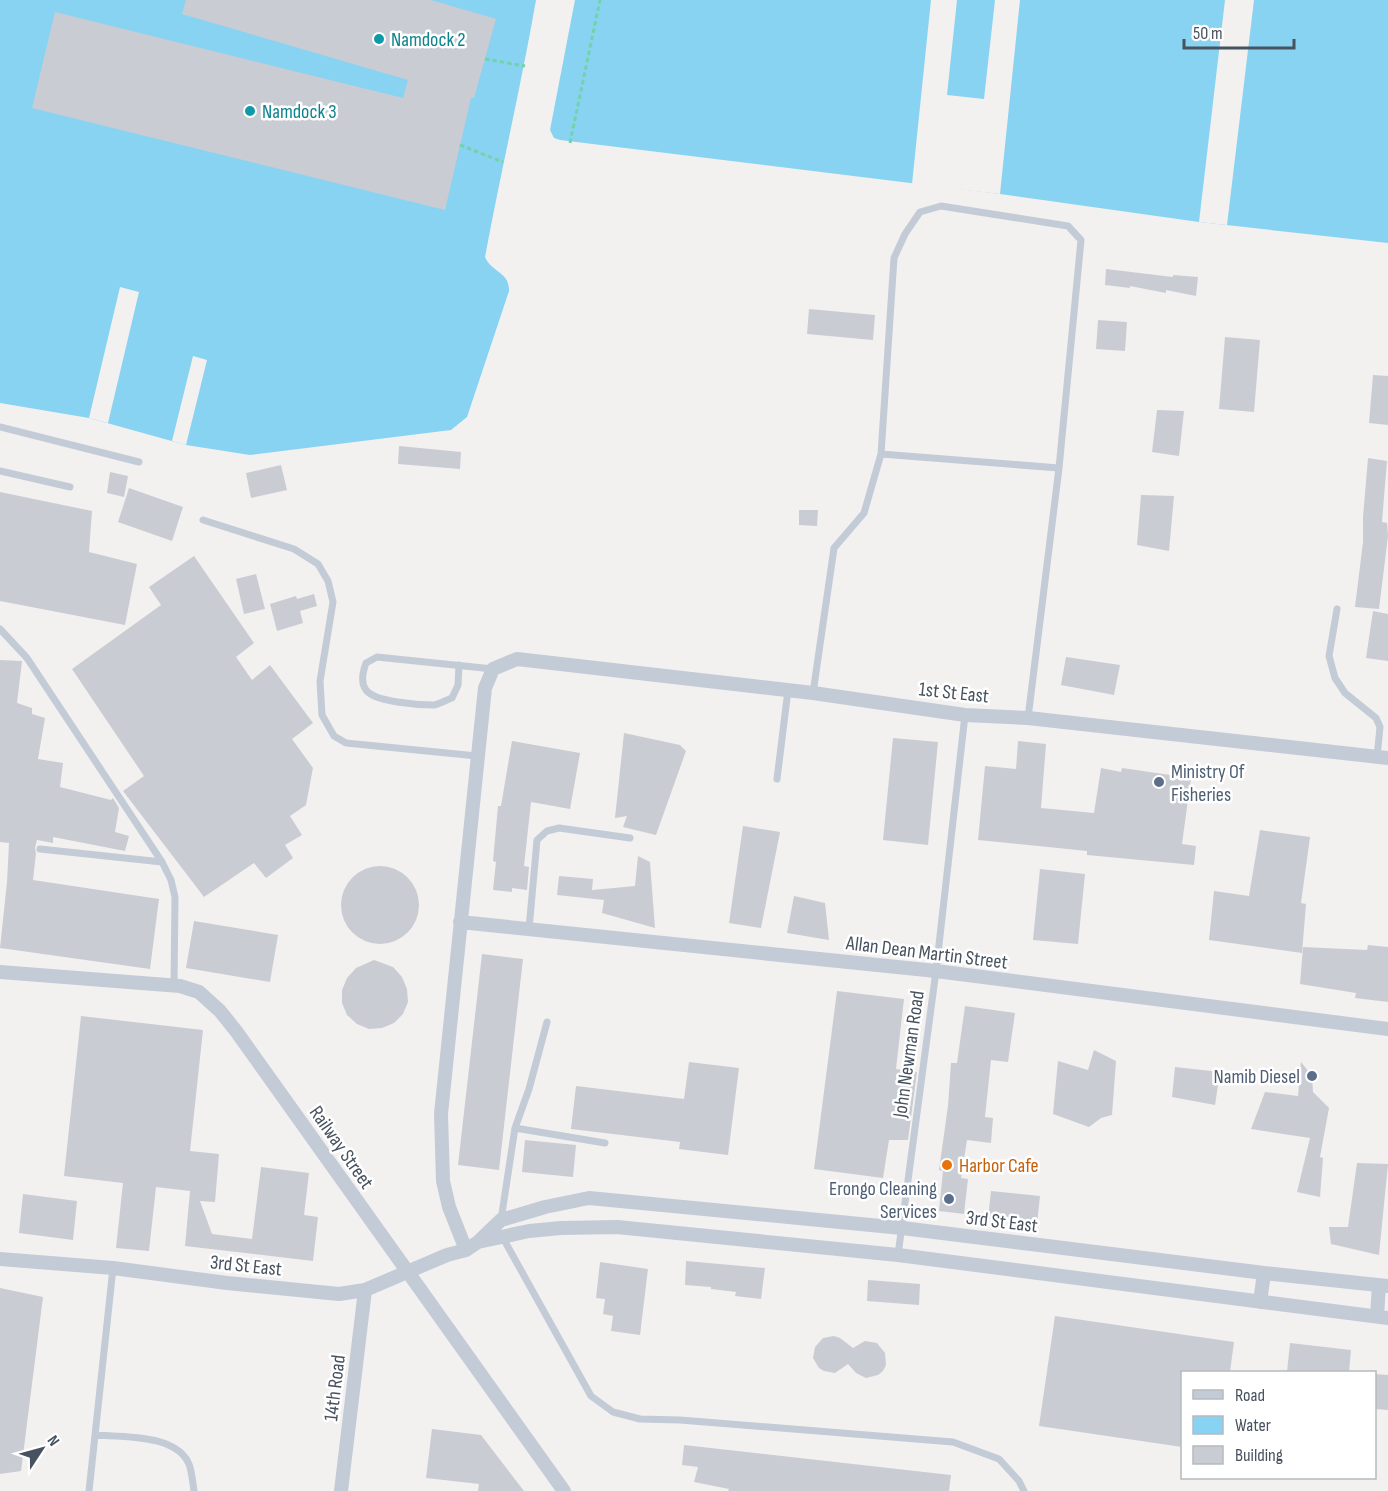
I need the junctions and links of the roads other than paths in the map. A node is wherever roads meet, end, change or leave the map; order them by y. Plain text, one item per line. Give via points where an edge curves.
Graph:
1 (0, 427) edge
2 (881, 454) junction
3 (139, 462) dead end
4 (1059, 468) junction
5 (0, 471) edge
6 (70, 487) dead end
7 (203, 520) dead end
8 (1337, 609) dead end
9 (0, 629) edge
10 (459, 665) junction
11 (493, 669) junction
12 (788, 690) junction
13 (813, 693) junction
14 (964, 715) junction
15 (1028, 718) junction
16 (477, 756) junction
17 (1382, 758) edge
18 (777, 779) dead end
19 (630, 838) dead end
20 (40, 849) dead end
21 (162, 862) junction
22 (460, 922) junction
23 (530, 929) junction
24 (936, 971) junction
25 (0, 972) edge
26 (174, 986) junction
27 (547, 1022) dead end
28 (1388, 1029) edge
29 (515, 1128) junction
30 (605, 1143) dead end
31 (501, 1220) junction
32 (902, 1228) junction
33 (503, 1238) junction
34 (478, 1242) junction
35 (466, 1250) junction
36 (898, 1255) junction
37 (0, 1259) edge
38 (113, 1268) junction
39 (408, 1273) junction
40 (1264, 1273) junction
41 (1384, 1286) edge
42 (365, 1290) junction
43 (1260, 1302) junction
44 (1382, 1317) edge
45 (96, 1435) junction
46 (89, 1491) edge
47 (194, 1491) edge
48 (341, 1491) edge
49 (564, 1491) edge
50 (1024, 1491) edge

1 - 3 lane
2 - 4 lane
2 - 4 lane via 894,258 904,234 920,212 941,206 1068,226 1081,240
2 - 13 lane via 864,513 834,548
4 - 15 lane
5 - 6 lane
7 - 16 lane via 294,549 318,564 333,602 320,681 322,716 334,736 346,742
8 - 17 lane via 1329,656 1335,678 1345,693 1376,718
9 - 21 lane via 27,658
10 - 10 lane via 377,657 366,663 362,675 369,694 380,699 436,705 452,698 458,685
10 - 11 lane
11 - 12 street, 1st St East via 517,659
11 - 16 street via 485,688
12 - 13 street, 1st St East
12 - 18 lane
13 - 14 street, 1st St East
14 - 15 street, 1st St East
14 - 24 lane, John Newman Road
15 - 17 street, 1st St East
16 - 22 street
19 - 23 lane via 559,828 547,831 537,840
20 - 21 lane
21 - 26 lane via 175,897
22 - 23 street, Allan Dean Martin Street
22 - 35 street via 441,1114 443,1181
23 - 24 street, Allan Dean Martin Street
24 - 28 street, Allan Dean Martin Street
24 - 32 lane, John Newman Road
25 - 26 street, Railway Street
26 - 39 street, Railway Street via 199,992 220,1011
27 - 29 lane
29 - 30 lane
29 - 31 lane
31 - 32 street, 3rd St East via 589,1198
31 - 34 street, 3rd St East
32 - 36 lane, John Newman Road
32 - 40 street, 3rd St East
33 - 34 street, 3rd St East
33 - 36 street, 3rd St East via 540,1230 617,1227
33 - 50 lane via 591,1396 613,1412 640,1419 953,1442 999,1459
34 - 35 street, 3rd St East
35 - 39 street, 3rd St East
36 - 43 street, 3rd St East
37 - 38 street, 3rd St East
38 - 42 street, 3rd St East via 339,1294
38 - 45 lane
39 - 42 street, 3rd St East
39 - 49 street, Railway Street
40 - 41 street, 3rd St East
40 - 43 street
41 - 44 street
42 - 48 street, 14th Road
43 - 44 street, 3rd St East
45 - 46 lane
45 - 47 lane via 172,1445 189,1465

